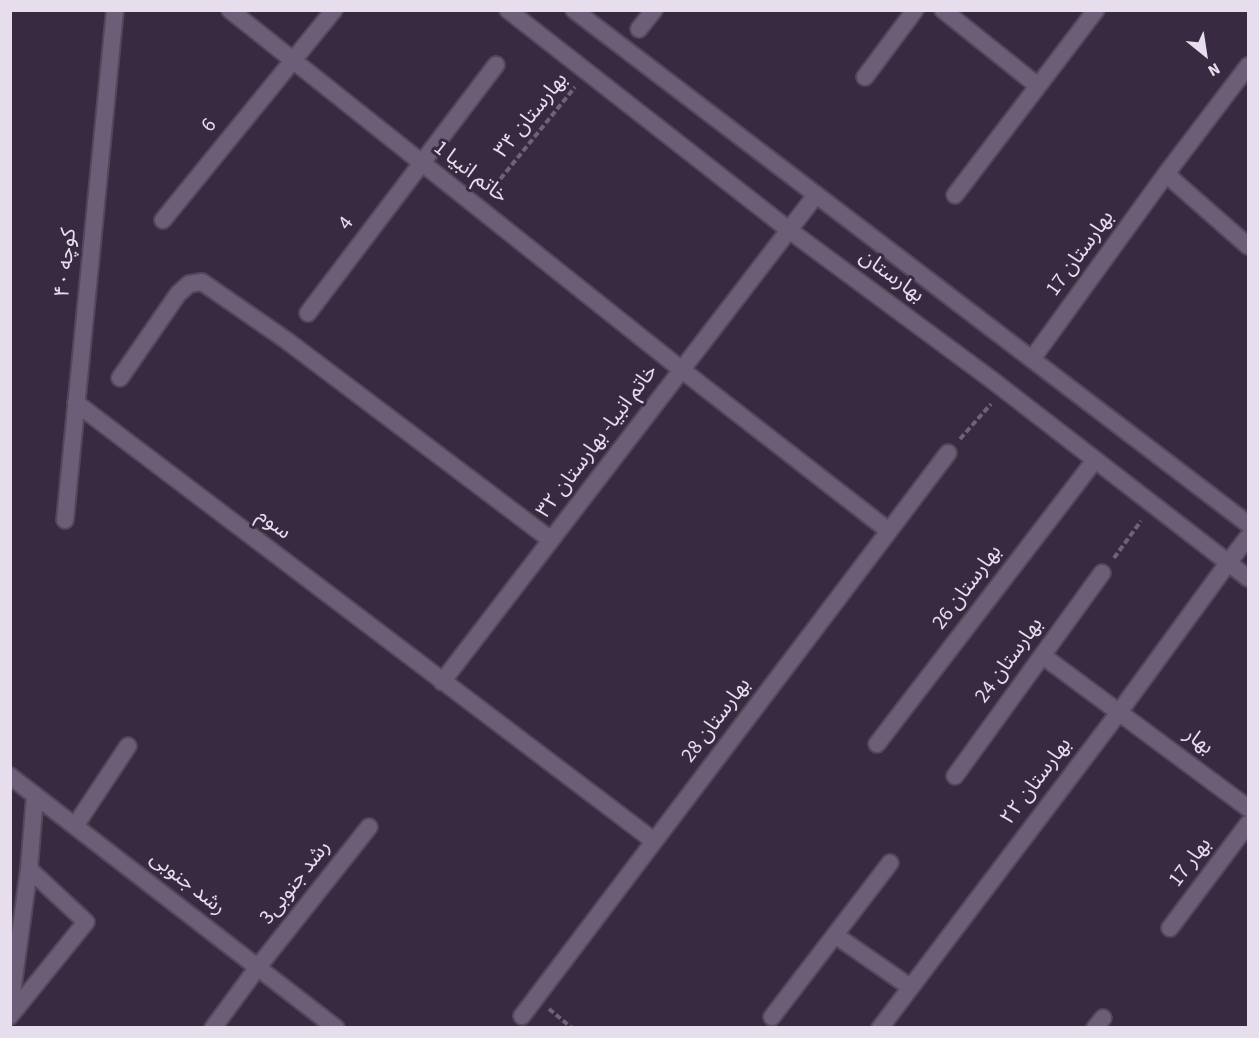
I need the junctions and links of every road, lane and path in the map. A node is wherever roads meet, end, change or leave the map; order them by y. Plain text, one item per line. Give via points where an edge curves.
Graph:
1 (115, 10) edge
2 (230, 10) edge
3 (334, 10) edge
4 (508, 10) edge
5 (574, 10) edge
6 (654, 10) edge
7 (915, 10) edge
8 (942, 10) edge
9 (1096, 10) edge
10 (639, 29) dead end
11 (292, 61) junction
12 (496, 65) dead end
13 (1248, 66) edge
14 (587, 72) junction
15 (865, 77) dead end
16 (1038, 86) junction
17 (421, 163) junction
18 (1166, 174) junction
19 (816, 195) junction
20 (955, 195) dead end
21 (477, 208) junction
22 (163, 220) dead end
23 (789, 230) junction
24 (1248, 246) edge
25 (308, 313) dead end
26 (1032, 359) junction
27 (682, 370) junction
28 (120, 378) dead end
29 (1004, 389) junction
30 (76, 403) junction
31 (948, 453) joint
32 (1095, 460) junction
33 (1153, 505) junction
34 (65, 520) dead end
35 (1248, 524) edge
36 (889, 531) junction
37 (1248, 537) edge
38 (551, 540) junction
39 (1228, 563) junction
40 (1102, 573) joint
41 (1248, 578) edge
42 (1042, 656) junction
43 (442, 682) junction
44 (1120, 711) junction
45 (877, 744) dead end
46 (128, 746) dead end
47 (10, 776) edge
48 (955, 776) dead end
49 (35, 795) junction
50 (1248, 808) edge
51 (1248, 824) edge
52 (75, 826) junction
53 (369, 827) dead end
54 (654, 841) junction
55 (890, 863) dead end
56 (29, 868) junction
57 (1170, 928) dead end
58 (835, 935) junction
59 (258, 967) junction
60 (910, 987) junction
61 (535, 998) junction
62 (10, 1007) edge
63 (10, 1016) edge
64 (522, 1016) dead end
65 (772, 1017) dead end
66 (213, 1028) edge
67 (336, 1028) edge
68 (572, 1028) edge
69 (880, 1028) edge

1 - 30 street, کوچه ۴۰
2 - 11 street, خاتم انبیا 1
3 - 11 street, 6
4 - 14 street, بهارستان
5 - 19 street, بهارستان
6 - 10 street
7 - 15 street
8 - 16 street
9 - 16 street
11 - 17 street, خاتم انبیا 1
11 - 22 street, 6
12 - 17 street, 4
13 - 18 street, بهارستان 17
14 - 21 path, بهارستان ۳۴
14 - 23 street, بهارستان
16 - 20 street
17 - 21 street, خاتم انبیا 1
17 - 25 street, 4
18 - 24 street
18 - 26 street, بهارستان 17
19 - 23 street, خاتم انبیا- بهارستان ۳۲
19 - 26 street, بهارستان
21 - 27 street, خاتم انبیا 1
23 - 27 street, خاتم انبیا- بهارستان ۳۲
23 - 29 street, بهارستان
26 - 35 street, بهارستان
27 - 36 street, خاتم انبیا 1
27 - 38 street, خاتم انبیا- بهارستان ۳۲
28 - 38 street via 178,294 189,284 202,282 286,340
29 - 31 path
29 - 32 street, بهارستان
30 - 34 street, کوچه ۴۰
30 - 43 street, سوم
31 - 36 street, بهارستان 28
32 - 33 street, بهارستان
32 - 45 street, بهارستان 26
33 - 39 street, بهارستان
33 - 40 path
36 - 54 street, بهارستان 28
37 - 39 street, بهارستان ۲۲
38 - 43 street, خاتم انبیا- بهارستان ۳۲
39 - 41 street, بهارستان
39 - 44 street, بهارستان ۲۲
40 - 42 street, بهارستان 24
42 - 44 street, بهار
42 - 48 street, بهارستان 24
43 - 54 street, سوم
44 - 50 street, بهار
44 - 60 street, بهارستان ۲۲
46 - 52 street
47 - 49 street, رشد جنوبی
49 - 52 street, رشد جنوبی
49 - 56 street
51 - 57 street, بهار 17
52 - 59 street, رشد جنوبی
53 - 59 street, رشد جنوبی3
54 - 61 street, بهارستان 28
55 - 58 street
56 - 62 street
56 - 63 street via 86,922
58 - 60 street
58 - 65 street
59 - 66 street, رشد جنوبی3
59 - 67 street, رشد جنوبی
60 - 69 street, بهارستان ۲۲
61 - 64 street, بهارستان 28
61 - 68 path

